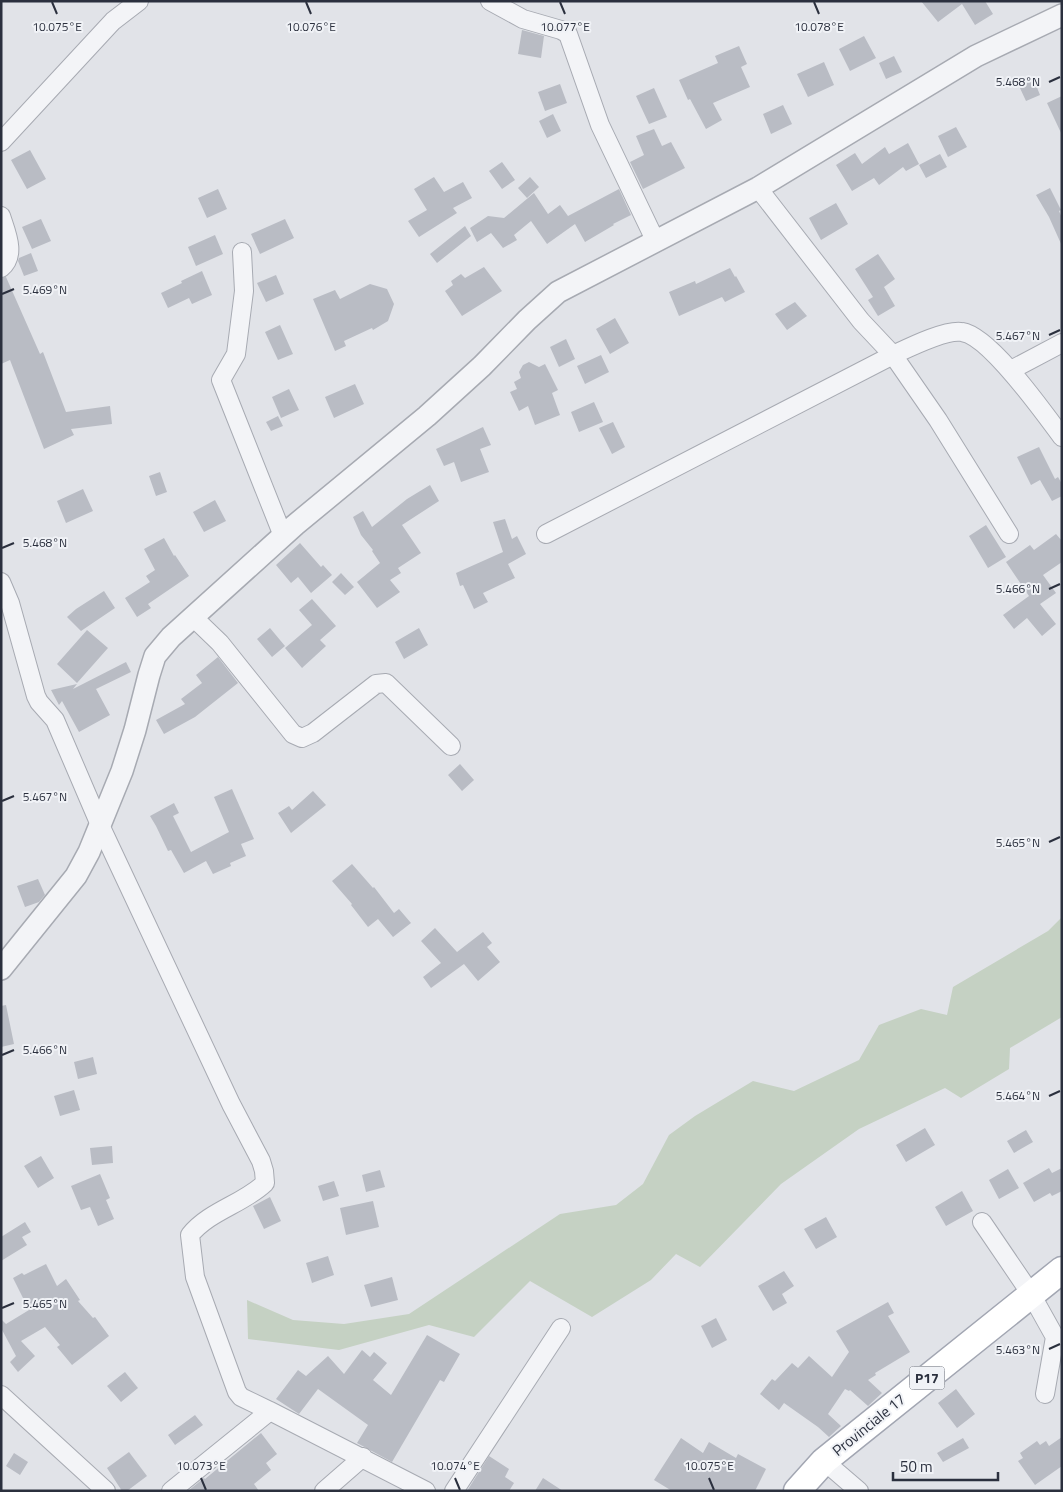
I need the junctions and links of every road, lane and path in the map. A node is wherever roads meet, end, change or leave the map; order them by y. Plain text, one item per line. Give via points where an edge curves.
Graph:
1 (139, 1) edge
2 (490, 1) edge
3 (1062, 15) edge
4 (1, 142) edge
5 (758, 188) junction
6 (1, 216) edge
7 (656, 242) junction
8 (242, 252) dead end
9 (1, 268) edge
10 (1062, 342) edge
11 (892, 355) junction
12 (1011, 370) junction
13 (1062, 437) edge
14 (546, 534) dead end
15 (1009, 534) dead end
16 (283, 536) junction
17 (1, 582) edge
18 (193, 617) junction
19 (451, 746) dead end
20 (100, 825) junction
21 (1, 969) edge
22 (982, 1222) dead end
23 (1062, 1270) edge
24 (1031, 1294) junction
25 (561, 1328) dead end
26 (1058, 1340) edge
27 (1046, 1394) dead end
28 (1, 1396) edge
29 (270, 1411) junction
30 (363, 1457) junction
31 (824, 1461) junction
32 (106, 1491) edge
33 (171, 1491) edge
34 (324, 1491) edge
35 (426, 1491) edge
36 (454, 1491) edge
37 (797, 1491) edge
38 (859, 1491) edge

1 - 4 street via 113,21
2 - 7 street via 523,19 568,34 600,125
3 - 5 street via 969,60
5 - 7 street
5 - 11 street via 861,321
6 - 9 street via 10,249
7 - 16 street via 558,292 427,416
8 - 16 street via 244,291 236,354 221,380
10 - 12 street
11 - 12 street via 954,331 963,332 974,337
11 - 14 street
11 - 15 street via 938,420
12 - 13 street
16 - 18 street
17 - 20 street via 36,696 55,720
18 - 19 street via 232,658 293,734 302,738 313,733 376,684 386,683
18 - 20 street via 156,656 127,754
20 - 21 street via 76,876
20 - 29 street via 264,1171 265,1183 255,1193 198,1224 190,1235 195,1277 237,1392
22 - 24 street
23 - 24 main road, Provinciale 17 / P17
24 - 26 street
24 - 31 main road, Provinciale 17 / P17
25 - 36 street
26 - 27 street
28 - 32 street
29 - 30 street
29 - 33 street
30 - 34 street
30 - 35 street
31 - 37 main road, Provinciale 17 / P17
31 - 38 street

